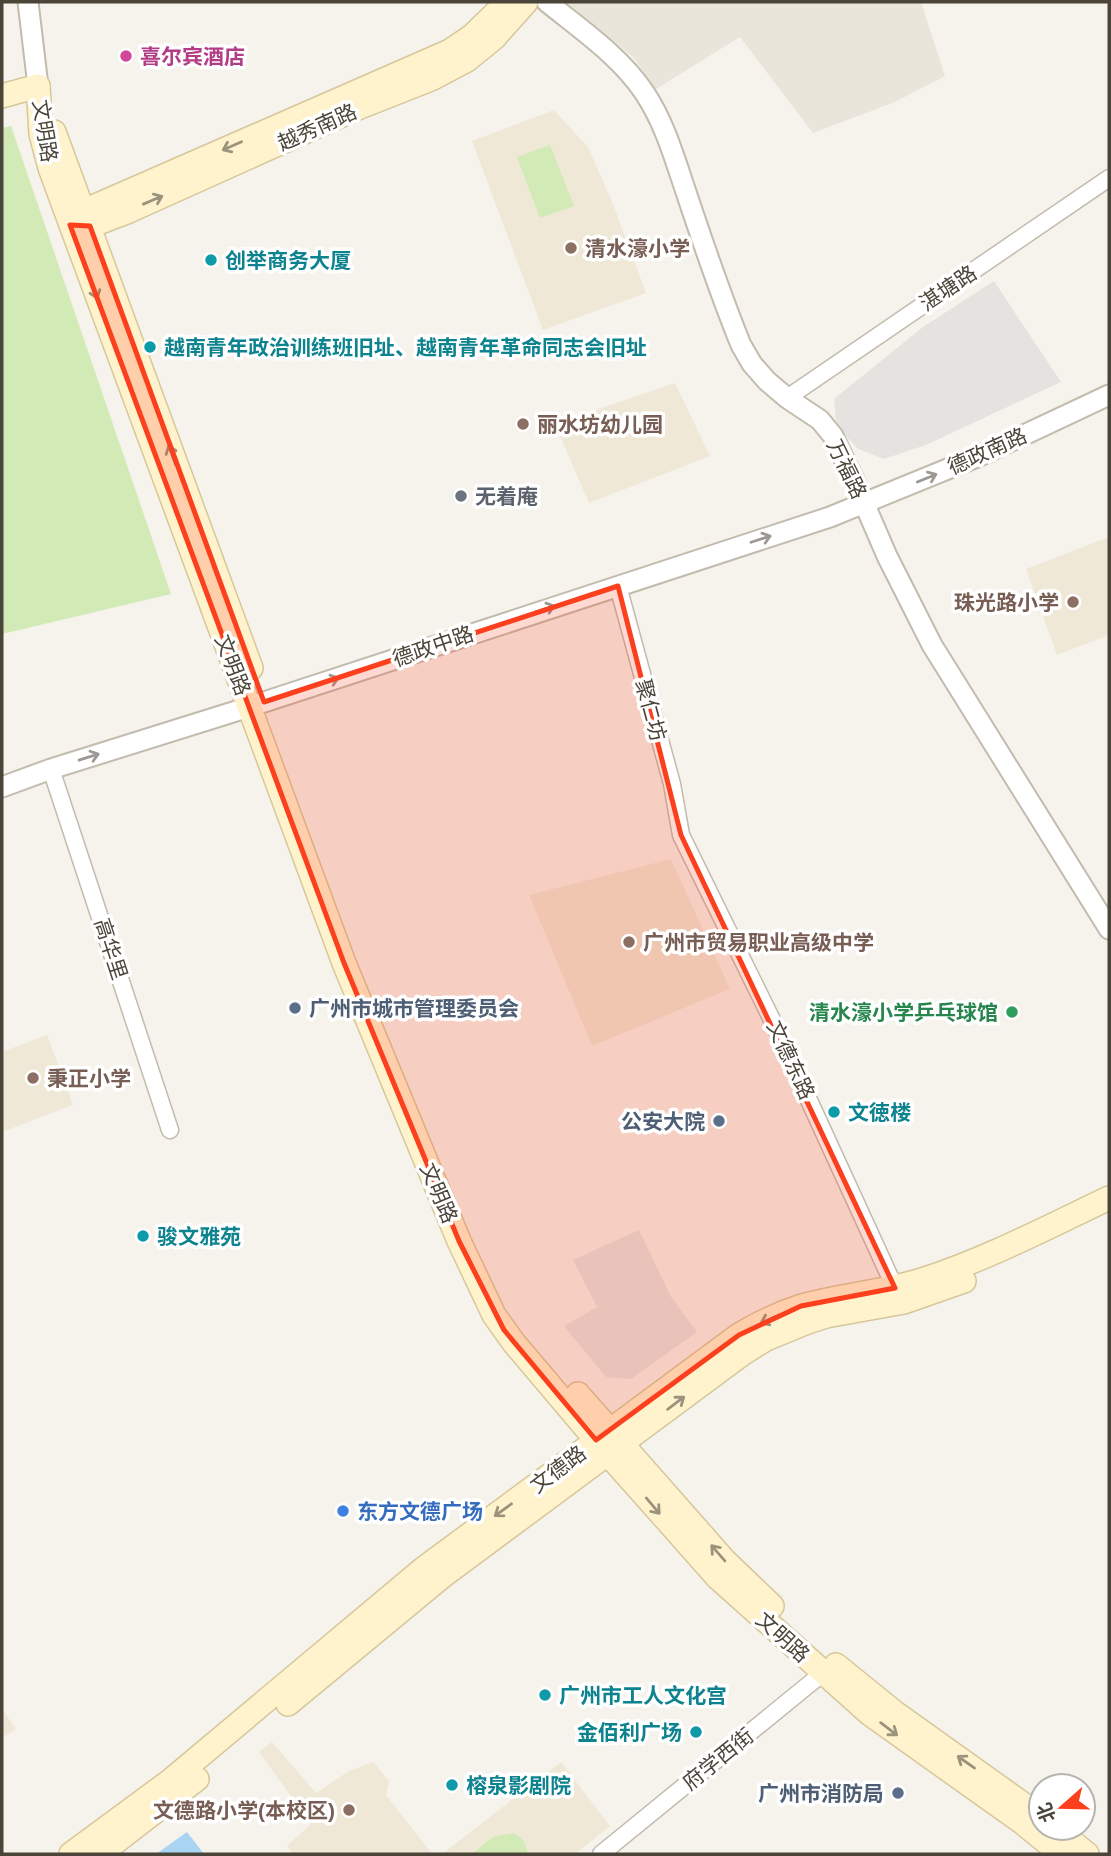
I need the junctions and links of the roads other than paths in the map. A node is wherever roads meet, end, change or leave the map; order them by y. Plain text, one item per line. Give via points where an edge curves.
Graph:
1 (28, 2) edge
2 (506, 2) edge
3 (526, 2) edge
4 (547, 2) edge
5 (2, 83) edge
6 (38, 86) junction
7 (2, 96) edge
8 (1109, 178) edge
9 (82, 221) junction
10 (1109, 397) edge
11 (787, 398) junction
12 (864, 503) junction
13 (618, 586) junction
14 (256, 705) junction
15 (51, 769) junction
16 (2, 788) edge
17 (681, 835) joint
18 (1109, 929) edge
19 (170, 1130) dead end
20 (1109, 1198) edge
21 (1109, 1216) edge
22 (895, 1288) junction
23 (609, 1442) junction
24 (829, 1669) junction
25 (1027, 1807) edge
26 (1072, 1842) edge
27 (71, 1854) edge
28 (100, 1854) edge
29 (601, 1854) edge
30 (1061, 1854) edge
31 (1087, 1854) edge

1 - 6 street
2 -> 9 main road, 越秀南路 via 471,36 441,55 291,119
9 -> 3 main road, 越秀南路 via 186,187 430,79 467,60
4 - 11 street, 万福路 via 593,38 644,91 666,135 741,345 752,364
5 - 6 main road
6 - 7 main road
6 - 9 main road, 文明路 via 45,150
8 - 11 street, 湛塘路
9 - 14 main road, 文明路
12 -> 10 street, 德政南路
11 - 12 street, 万福路 via 820,420 833,436
13 -> 12 street, 德政中路
12 - 18 street, 万福路 via 932,645
14 -> 13 street, 德政中路
13 - 17 street, 聚仁坊 via 672,784
15 -> 14 street, 德政中路
14 - 23 main road, 文明路 via 491,1279 519,1325
15 - 16 street, 德政中路
15 - 19 street, 高华里
17 - 22 street, 文德东路
20 - 22 main road, 文德路 via 974,1261
23 -> 21 main road, 文德路 via 741,1354 788,1329 826,1316 929,1295
22 -> 23 main road, 文德路 via 801,1306 754,1326 716,1350
23 - 24 main road, 文明路
23 -> 27 main road, 文德路 via 423,1569 202,1755
23 - 28 main road, 文德路
25 -> 24 main road, 文明路
24 - 29 street, 府学西街
24 -> 30 main road, 文明路 via 891,1731
26 - 31 main road

